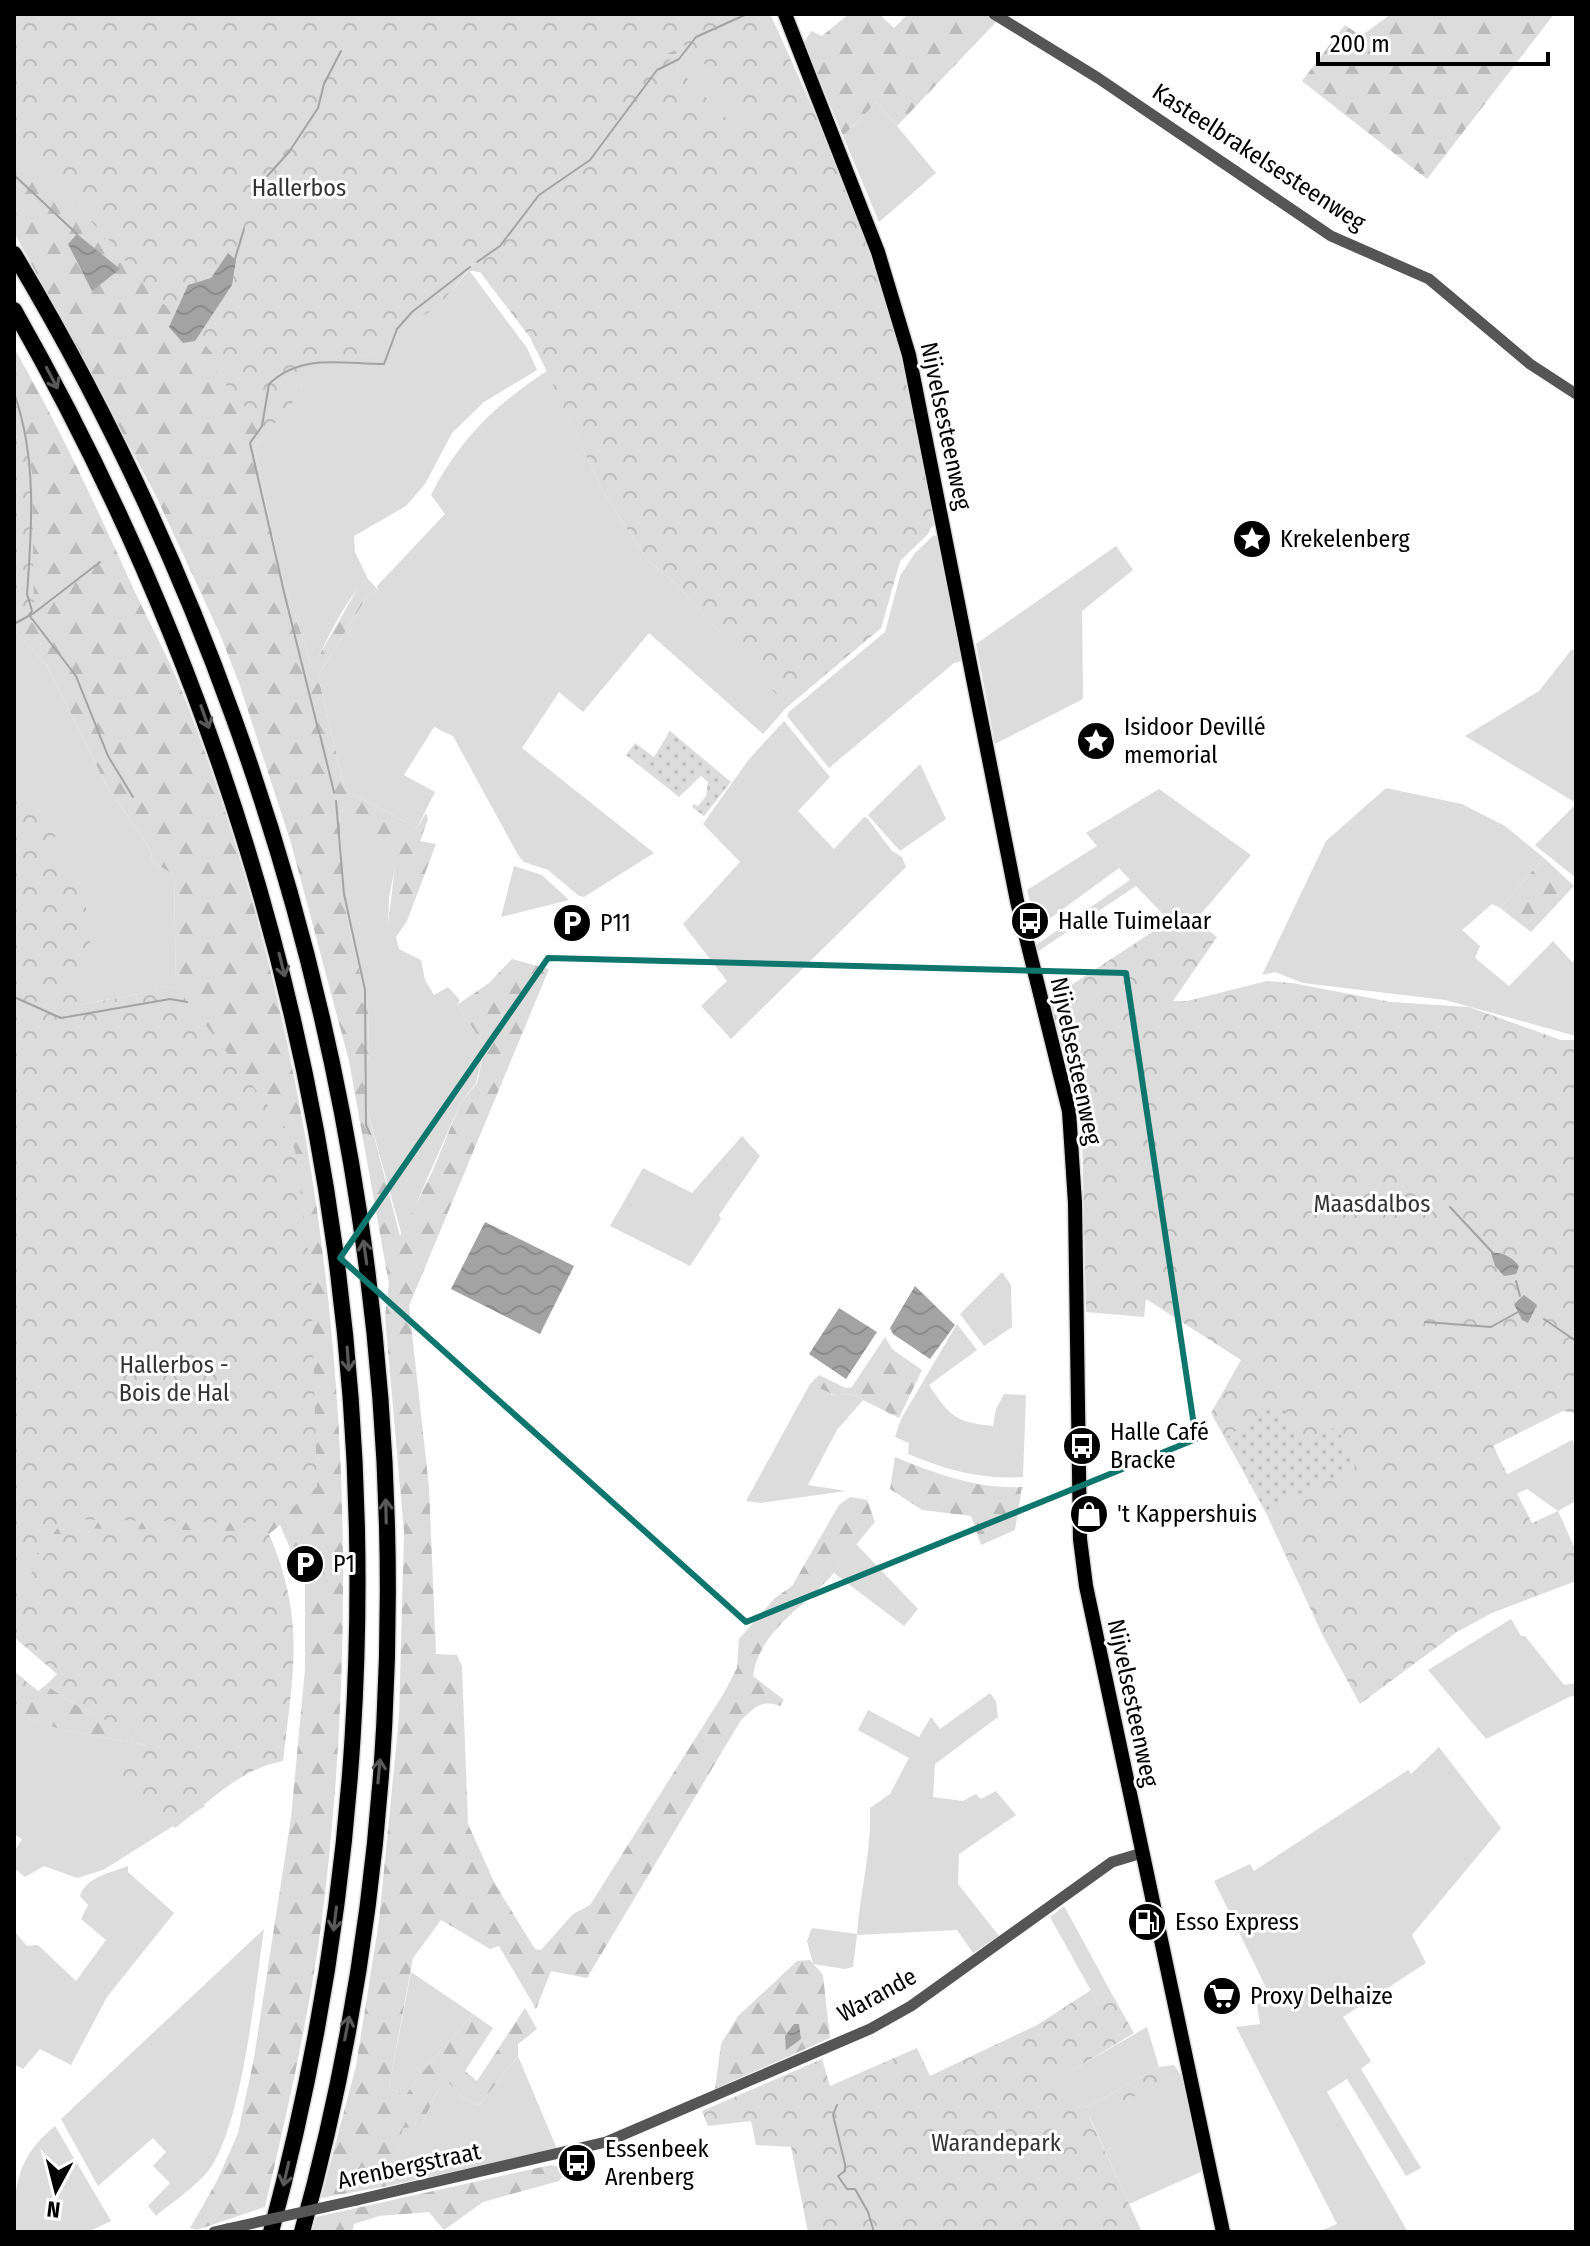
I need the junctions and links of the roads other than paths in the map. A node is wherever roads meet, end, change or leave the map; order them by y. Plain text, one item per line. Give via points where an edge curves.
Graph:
1 (785, 14) edge
2 (994, 14) edge
3 (14, 254) edge
4 (14, 310) edge
5 (1576, 394) edge
6 (1142, 1853) junction
7 (612, 2140) joint
8 (214, 2232) edge
9 (271, 2232) edge
10 (302, 2232) edge
11 (1223, 2232) edge

1 - 6 main road, Nijvelsesteenweg via 873,238 909,355 1017,901 1069,1111 1080,1539
2 - 5 street, Kasteelbrakelsesteenweg via 1331,236 1429,279 1530,364
10 -> 3 highway via 354,1984 381,1734 385,1490 375,1337 356,1184 306,944 232,708 178,569 119,443
4 -> 9 highway via 118,509 180,651 229,788 299,1037 338,1263 356,1492 353,1745 322,2008
6 - 7 street, Warande via 1112,1862 911,2006 870,2029
6 - 11 main road, Nijvelsesteenweg
7 - 8 street, Arenbergstraat, bridge

